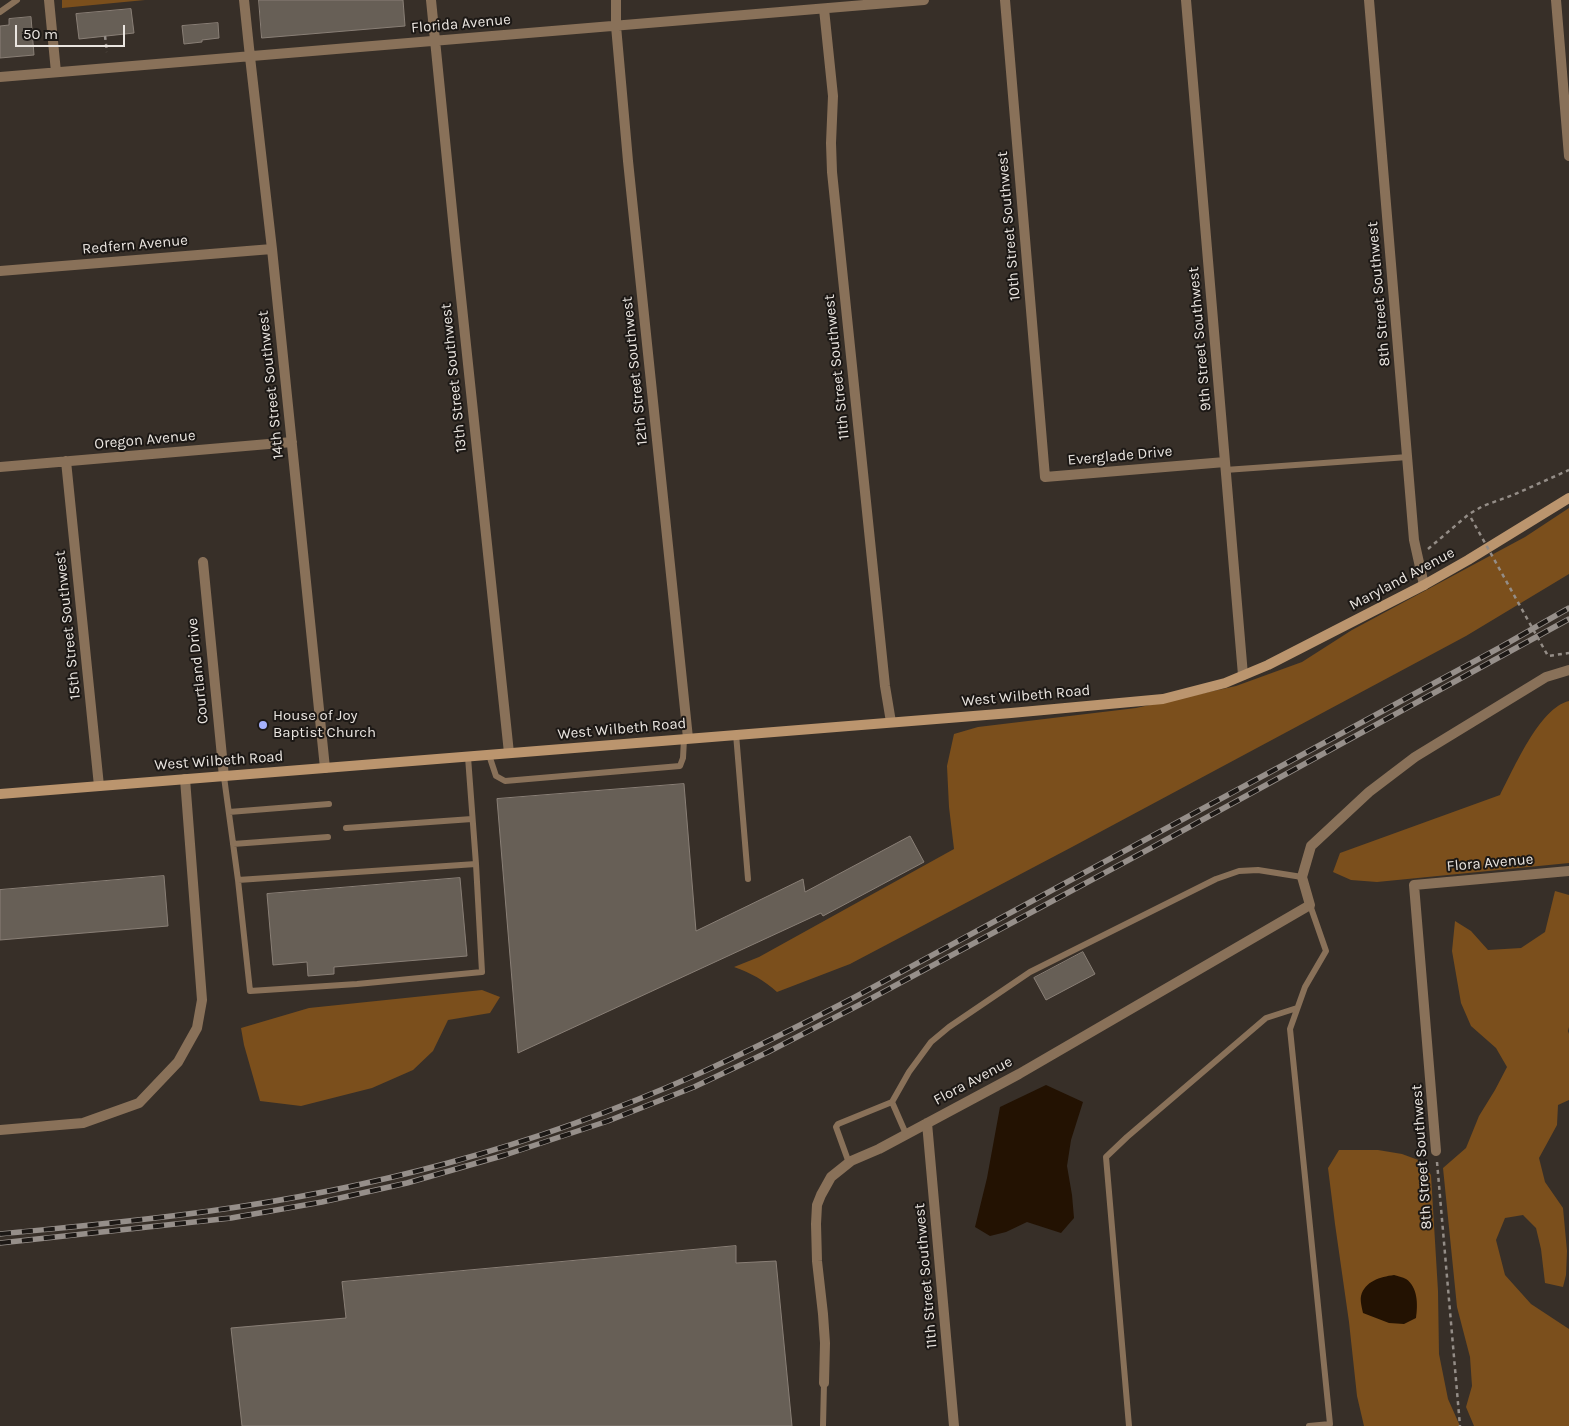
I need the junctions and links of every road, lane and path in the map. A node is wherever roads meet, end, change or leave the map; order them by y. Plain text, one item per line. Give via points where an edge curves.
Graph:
1 (17, 0) edge
2 (49, 0) edge
3 (244, 0) edge
4 (431, 0) edge
5 (616, 0) edge
6 (924, 0) edge
7 (1005, 0) edge
8 (1186, 0) edge
9 (1369, 0) edge
10 (1556, 0) edge
11 (806, 5) edge
12 (824, 9) junction
13 (0, 12) edge
14 (616, 26) junction
15 (105, 36) dead end
16 (435, 42) junction
17 (107, 52) dead end
18 (250, 57) junction
19 (56, 72) junction
20 (0, 77) edge
21 (1569, 156) edge
22 (272, 249) junction
23 (0, 271) edge
24 (292, 442) junction
25 (1043, 449) joint
26 (1408, 457) junction
27 (66, 461) junction
28 (1225, 466) junction
29 (0, 467) edge
30 (1569, 470) edge
31 (1569, 498) edge
32 (1469, 514) junction
33 (1418, 558) junction
34 (203, 562) dead end
35 (1424, 585) junction
36 (1569, 653) edge
37 (1569, 670) edge
38 (1243, 675) junction
39 (891, 722) junction
40 (736, 734) junction
41 (686, 738) junction
42 (509, 753) junction
43 (489, 755) junction
44 (468, 757) junction
45 (325, 768) junction
46 (224, 777) junction
47 (185, 779) junction
48 (99, 786) junction
49 (0, 794) edge
50 (330, 804) dead end
51 (229, 812) junction
52 (472, 820) junction
53 (346, 828) dead end
54 (328, 837) dead end
55 (233, 844) junction
56 (476, 864) junction
57 (1569, 871) edge
58 (1302, 877) junction
59 (238, 880) junction
60 (748, 880) dead end
61 (1414, 885) joint
62 (1310, 905) junction
63 (1297, 1008) junction
64 (892, 1102) junction
65 (927, 1123) junction
66 (0, 1130) edge
67 (906, 1134) junction
68 (1436, 1151) joint
69 (849, 1163) junction
70 (824, 1383) joint
71 (824, 1426) edge
72 (954, 1426) edge
73 (1129, 1426) edge
74 (1309, 1426) edge
75 (1460, 1426) edge

1 - 13 lane
2 - 19 street
3 - 18 street, 14th Street Southwest
4 - 16 street, 13th Street Southwest
5 - 14 street, 12th Street Southwest
6 - 12 street, Florida Avenue
7 - 25 street, 10th Street Southwest
8 - 28 street, 9th Street Southwest
9 - 26 street, 8th Street Southwest
10 - 21 street
11 - 12 street, Florida Avenue
11 - 14 street, Florida Avenue
12 - 39 street, 11th Street Southwest via 833,96 833,181
14 - 16 street, Florida Avenue
14 - 41 street, 12th Street Southwest
15 - 17 path
16 - 18 street, Florida Avenue
16 - 42 street, 13th Street Southwest
18 - 19 street, Florida Avenue
18 - 22 street, 14th Street Southwest
19 - 20 street, Florida Avenue
22 - 23 street, Redfern Avenue
22 - 24 street, 14th Street Southwest
24 - 27 street, Oregon Avenue
24 - 45 street, 14th Street Southwest
25 - 28 street, Everglade Drive via 1045,477
26 - 28 lane
26 - 33 street, 8th Street Southwest
27 - 29 street, Oregon Avenue
27 - 48 street, 15th Street Southwest
28 - 38 street, 9th Street Southwest
30 - 32 path
31 - 35 main road, Maryland Avenue
32 - 33 path
32 - 36 path, bridge via 1548,656
33 - 35 street, 8th Street Southwest
34 - 46 street, Courtland Drive
35 - 38 main road, Maryland Avenue
37 - 58 street via 1546,678 1415,757 1370,792 1312,846
38 - 39 main road, West Wilbeth Road via 1216,686 1154,700
39 - 40 main road, West Wilbeth Road
40 - 41 main road, West Wilbeth Road
40 - 60 lane
41 - 42 main road, West Wilbeth Road
41 - 43 lane via 680,766 504,781 496,776
42 - 43 main road, West Wilbeth Road
43 - 44 main road, West Wilbeth Road
44 - 45 main road, West Wilbeth Road
44 - 52 lane
45 - 46 main road, West Wilbeth Road
46 - 47 main road, West Wilbeth Road
46 - 51 lane
47 - 48 main road, West Wilbeth Road
47 - 66 street via 202,1000 192,1037 178,1062 139,1103 83,1123
48 - 49 main road, West Wilbeth Road
50 - 51 lane
51 - 55 lane
52 - 53 lane
52 - 56 lane
54 - 55 lane
55 - 59 lane
56 - 59 lane
56 - 59 lane via 482,972 357,984 250,991
57 - 61 street, Flora Avenue
58 - 62 street
58 - 64 lane via 1258,870 1239,871 1216,879 1030,972 931,1042
61 - 68 street, 8th Street Southwest
62 - 63 lane via 1326,951
62 - 65 street, Flora Avenue via 1019,1074
63 - 73 lane via 1266,1018 1106,1157
63 - 74 lane via 1290,1029 1330,1424
64 - 67 lane
64 - 69 lane via 838,1124 836,1127
65 - 67 street, Flora Avenue
65 - 72 street, 11th Street Southwest
67 - 69 street, Flora Avenue
68 - 75 path, 8th Street Southwest
69 - 70 street, Flora Avenue via 831,1177 817,1206 815,1241 823,1314
70 - 71 lane

